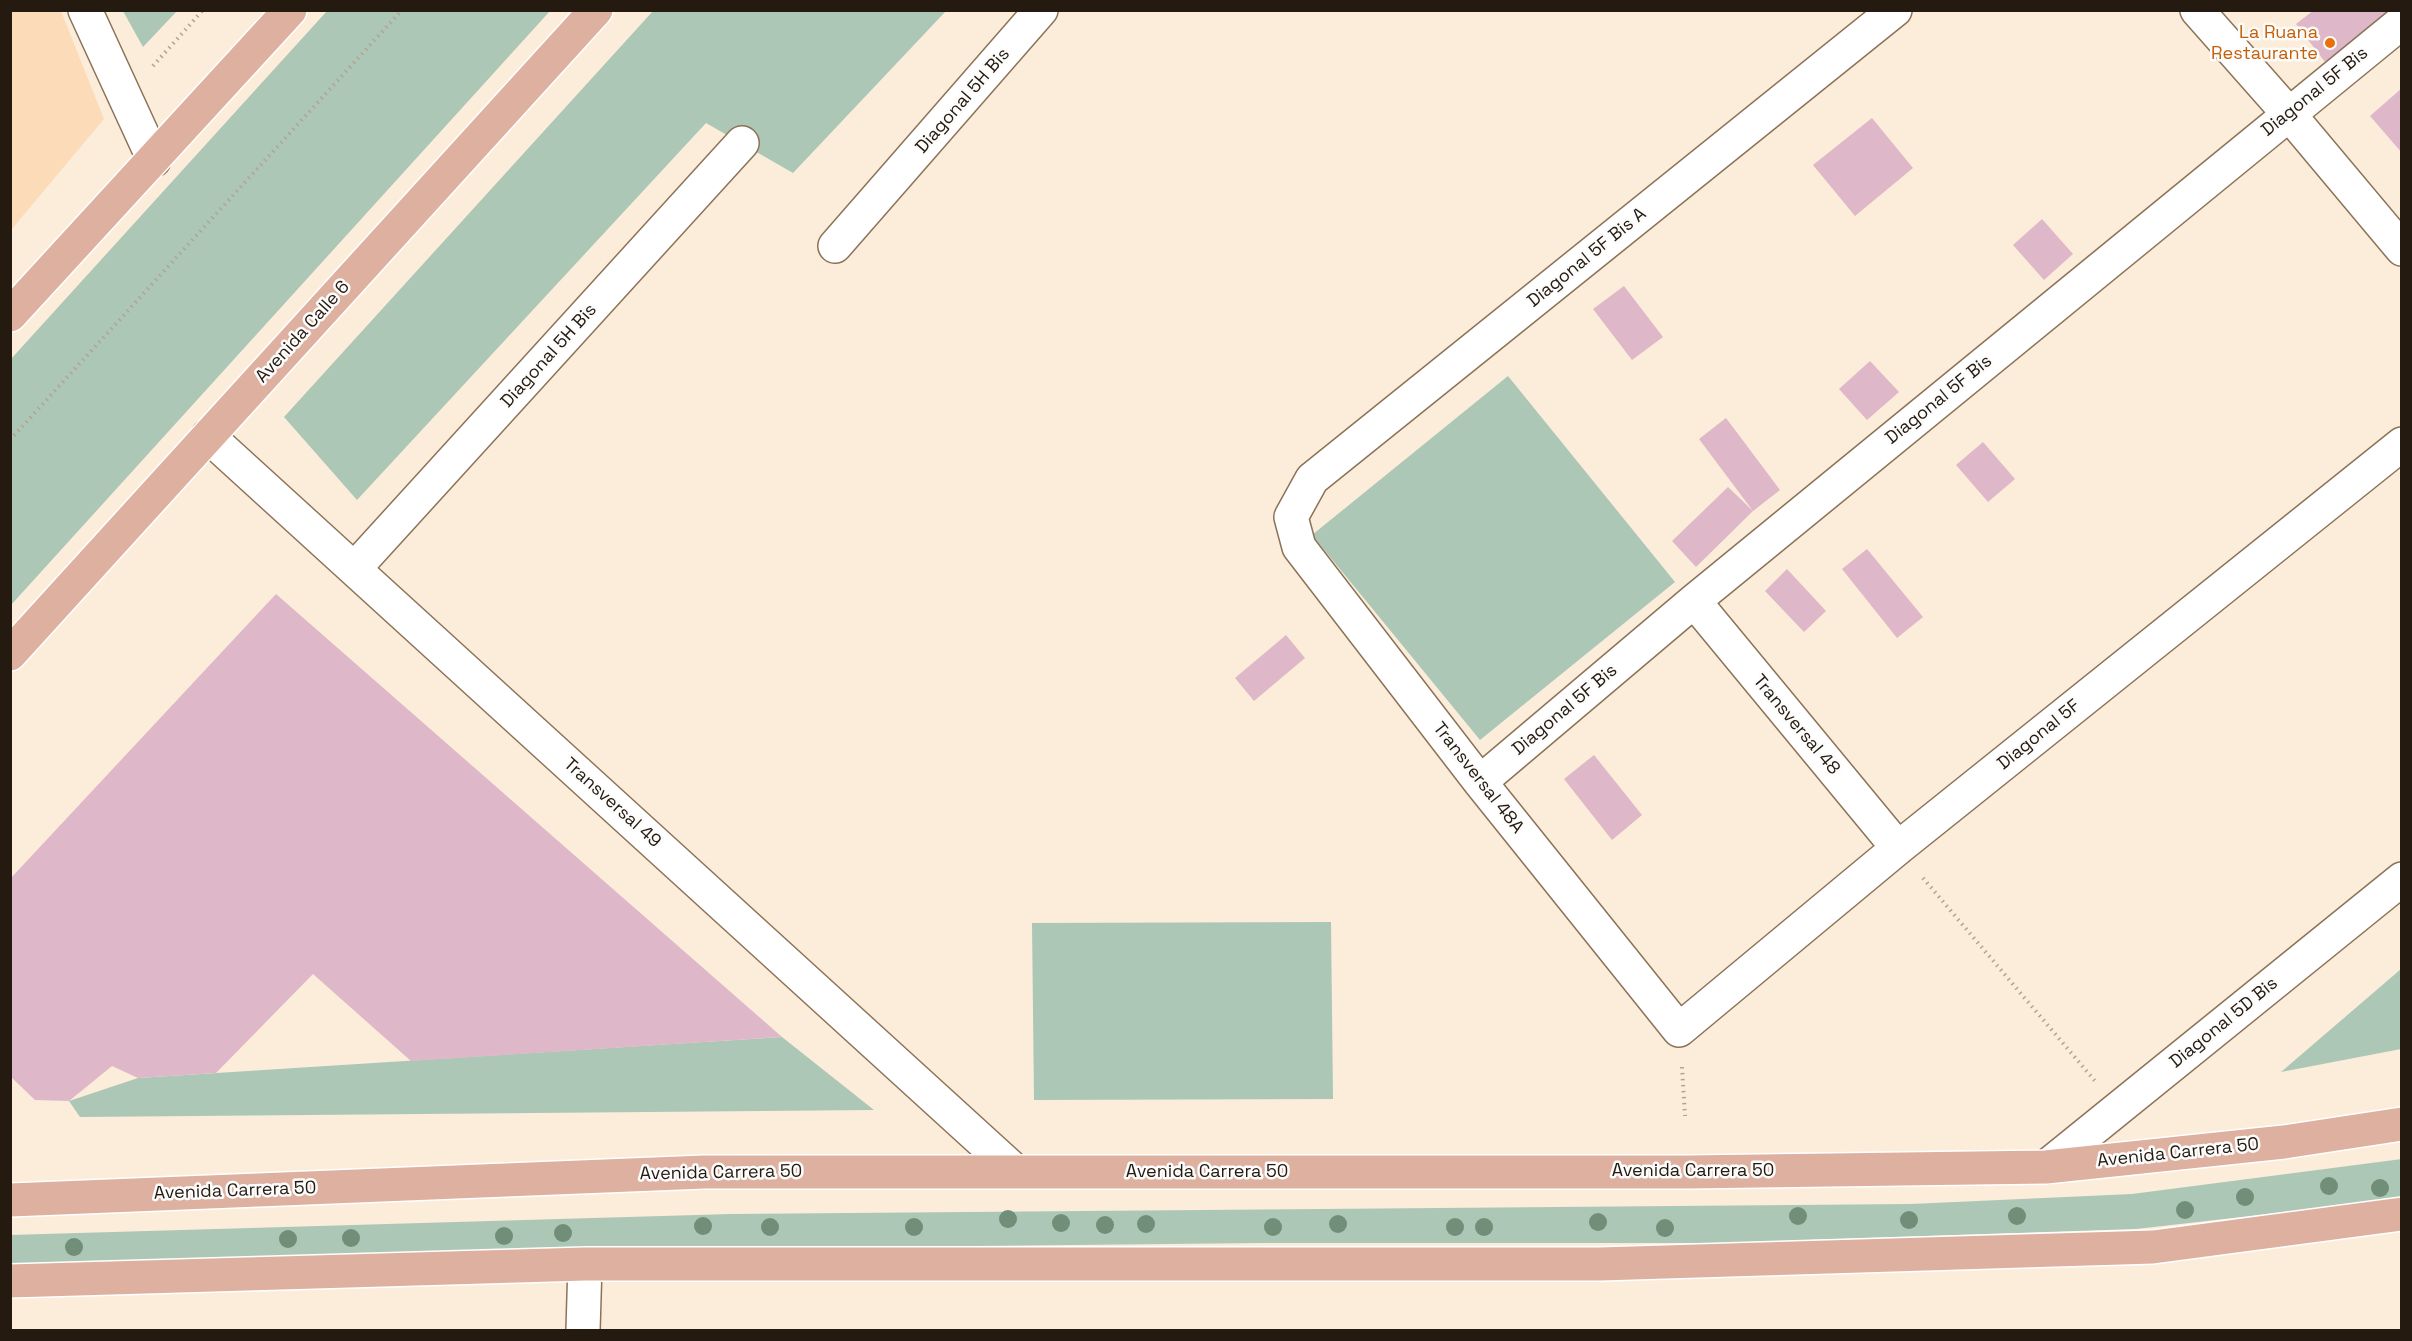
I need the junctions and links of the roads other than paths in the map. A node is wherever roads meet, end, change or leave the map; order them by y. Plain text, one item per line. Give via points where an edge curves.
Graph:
1 (86, 10) edge
2 (290, 10) edge
3 (596, 10) edge
4 (1041, 10) edge
5 (1895, 10) edge
6 (2197, 10) edge
7 (2402, 22) edge
8 (2288, 113) junction
9 (742, 143) dead end
10 (154, 160) junction
11 (836, 246) dead end
12 (2402, 249) edge
13 (10, 315) edge
14 (208, 436) junction
15 (2402, 444) edge
16 (1290, 517) joint
17 (355, 568) junction
18 (1694, 601) junction
19 (10, 654) edge
20 (1480, 782) junction
21 (1898, 848) junction
22 (2402, 879) edge
23 (1679, 1030) joint
24 (2402, 1124) edge
25 (2046, 1167) junction
26 (1016, 1172) junction
27 (10, 1200) edge
28 (2402, 1214) edge
29 (585, 1264) junction
30 (10, 1281) edge
31 (583, 1330) edge

1 - 10 street
2 - 10 main road
3 - 14 main road, Avenida Calle 6
4 - 11 street, Diagonal 5H Bis
5 - 16 street, Diagonal 5F Bis A via 1312,479
6 - 8 street
7 - 8 street, Diagonal 5F Bis
8 - 12 street
8 - 18 street, Diagonal 5F Bis
9 - 17 street, Diagonal 5H Bis
10 - 13 main road
14 - 17 street, Transversal 49
14 - 19 main road, Avenida Calle 6
15 - 21 street, Diagonal 5F
16 - 20 street, Transversal 48A via 1299,547
17 - 26 street, Transversal 49
18 - 20 street, Diagonal 5F Bis
18 - 21 street, Transversal 48
20 - 23 street, Transversal 48A
21 - 23 street, Diagonal 5F
22 - 25 street, Diagonal 5D Bis
24 - 25 main road, Avenida Carrera 50 via 2284,1142
25 - 26 main road, Avenida Carrera 50 via 1688,1172
26 - 27 main road, Avenida Carrera 50 via 705,1172
28 - 29 main road via 2154,1247 1624,1263
29 - 30 main road
29 - 31 street

